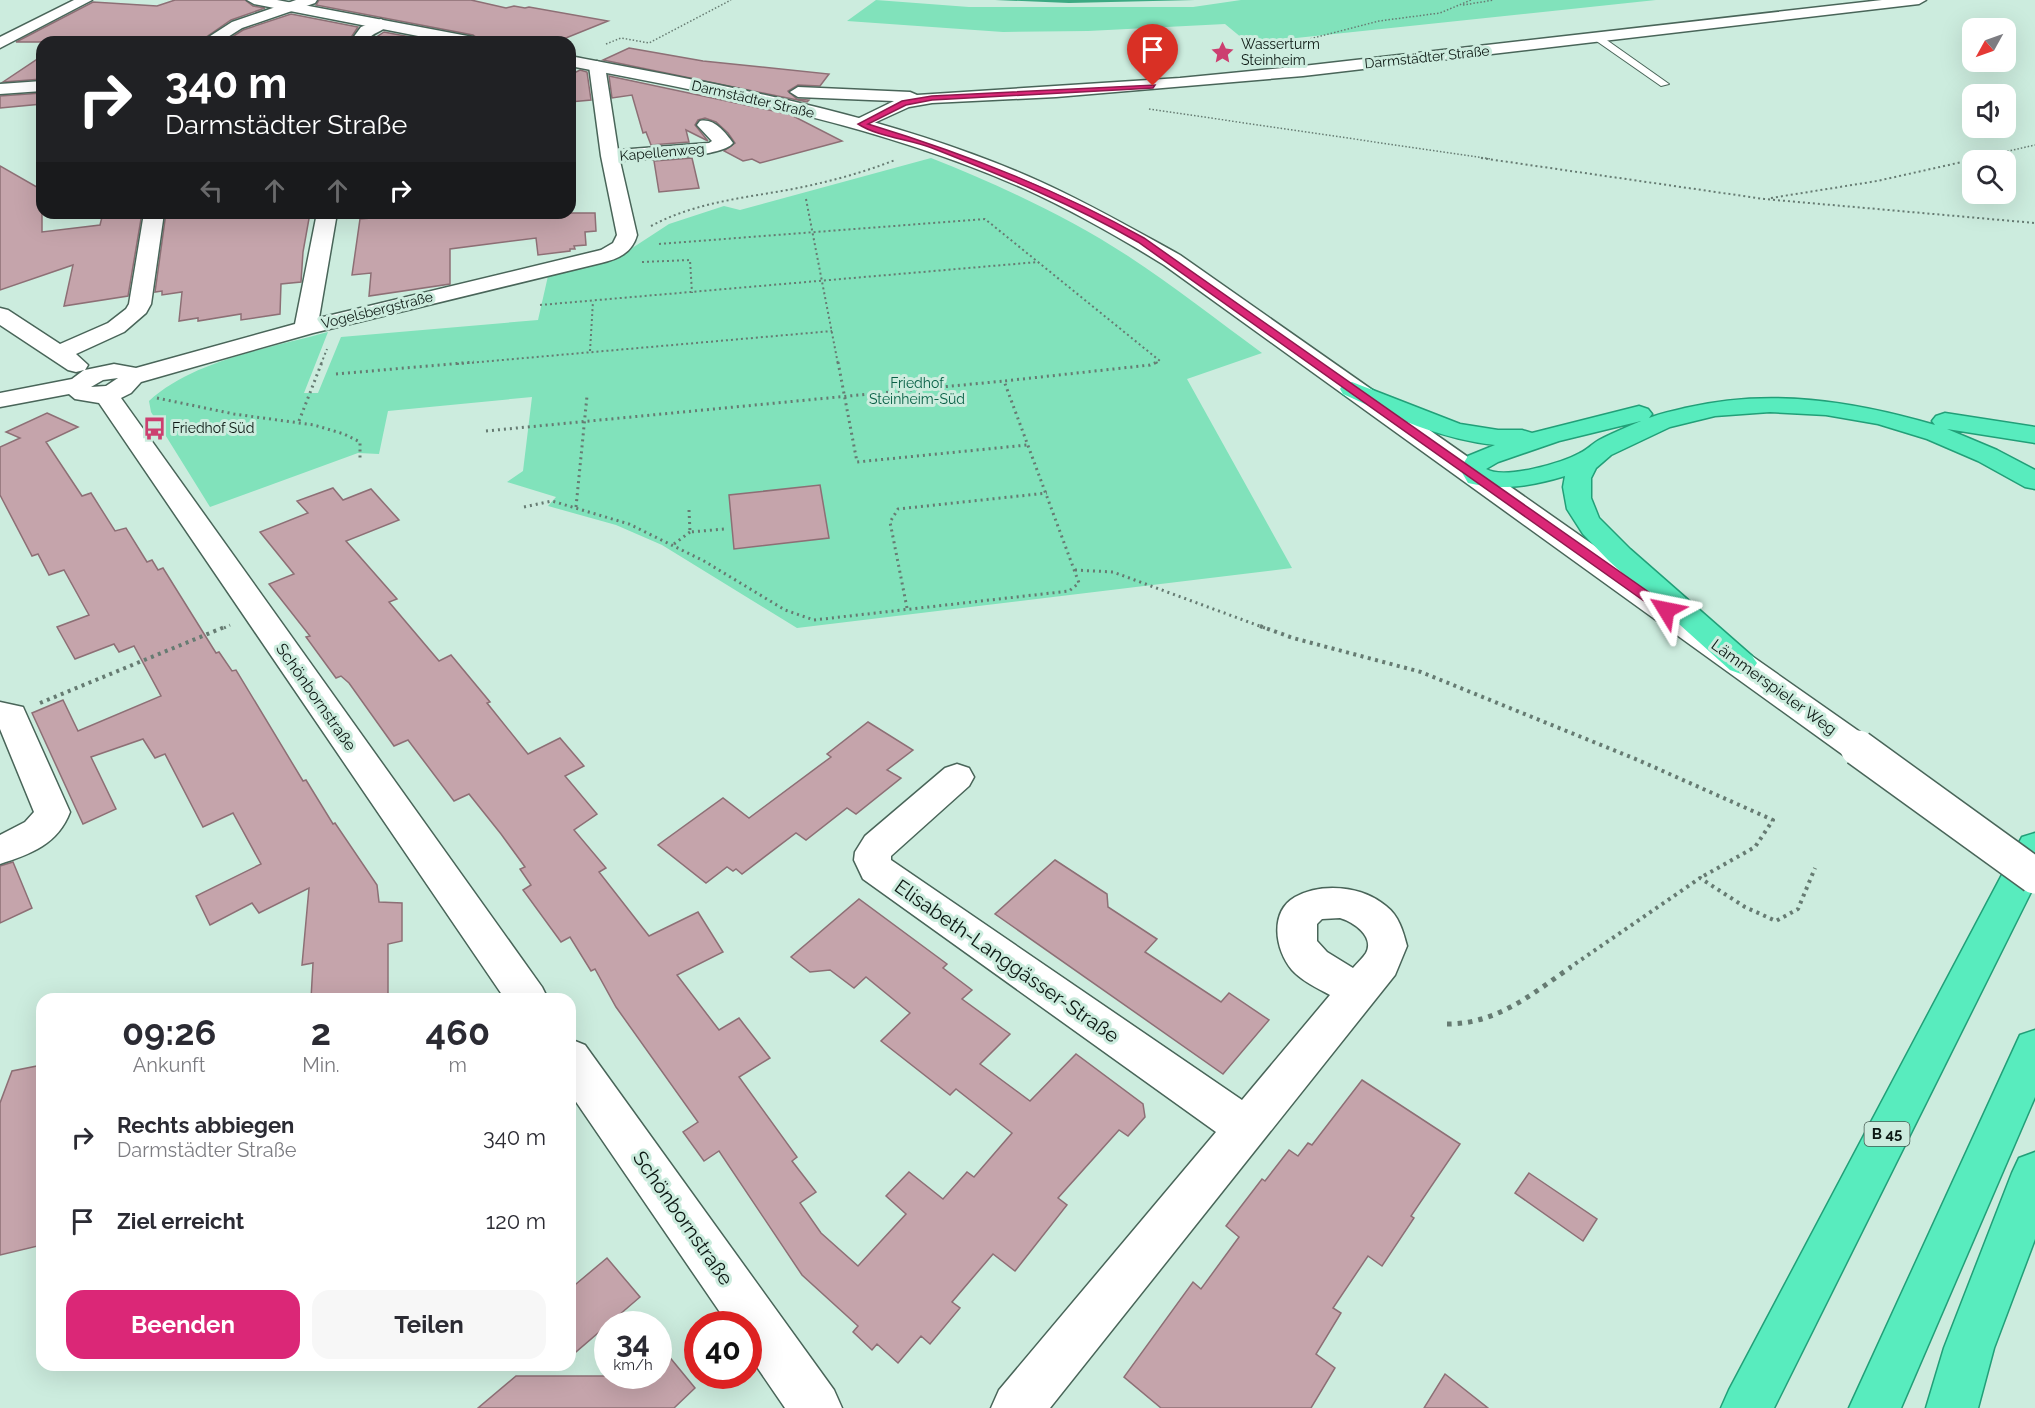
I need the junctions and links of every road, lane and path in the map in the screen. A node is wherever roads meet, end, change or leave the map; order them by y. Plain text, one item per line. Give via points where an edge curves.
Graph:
1 (85, 0) edge
2 (254, 0) edge
3 (310, 0) edge
4 (731, 0) edge
5 (1471, 0) edge
6 (1494, 0) edge
7 (1919, 0) edge
8 (1457, 6) junction
9 (289, 7) junction
10 (11, 17) dead end
11 (45, 19) junction
12 (381, 24) junction
13 (219, 36) edge
14 (362, 36) edge
15 (442, 36) edge
16 (1598, 38) junction
17 (0, 43) edge
18 (602, 46) dead end
19 (576, 62) edge
20 (597, 66) junction
21 (1294, 71) junction
22 (1664, 84) dead end
23 (36, 86) edge
24 (0, 89) edge
25 (798, 92) dead end
26 (932, 98) junction
27 (1147, 109) dead end
28 (861, 124) junction
29 (706, 125) dead end
30 (930, 145) junction
31 (2035, 145) edge
32 (610, 156) junction
33 (806, 199) dead end
34 (1764, 199) junction
35 (152, 219) edge
36 (326, 219) edge
37 (2035, 224) edge
38 (813, 233) junction
39 (659, 244) dead end
40 (624, 246) junction
41 (1038, 262) junction
42 (822, 282) junction
43 (593, 301) junction
44 (540, 305) dead end
45 (0, 315) edge
46 (338, 320) junction
47 (306, 328) junction
48 (832, 331) junction
49 (590, 351) junction
50 (59, 353) junction
51 (336, 374) dead end
52 (1004, 381) junction
53 (105, 384) junction
54 (1352, 389) junction
55 (587, 396) dead end
56 (844, 396) junction
57 (0, 400) edge
58 (298, 421) junction
59 (585, 421) junction
60 (486, 431) dead end
61 (2035, 435) edge
62 (1550, 436) junction
63 (1027, 444) junction
64 (1586, 460) junction
65 (360, 461) dead end
66 (1478, 477) junction
67 (2035, 482) edge
68 (1047, 493) junction
69 (524, 507) dead end
70 (576, 507) junction
71 (689, 510) dead end
72 (725, 529) dead end
73 (690, 532) junction
74 (674, 544) junction
75 (1075, 570) junction
76 (907, 608) junction
77 (258, 614) junction
78 (1741, 663) junction
79 (6, 714) edge
80 (957, 777) dead end
81 (0, 850) edge
82 (2033, 855) edge
83 (1815, 868) dead end
84 (1700, 878) junction
85 (1357, 992) dead end
86 (524, 993) edge
87 (1447, 1024) dead end
88 (2035, 1048) edge
89 (576, 1067) edge
90 (1246, 1128) junction
91 (2035, 1173) edge
92 (816, 1408) edge
93 (1017, 1408) edge
94 (1747, 1408) edge
95 (1875, 1408) edge
96 (1952, 1408) edge

1 - 11 street
2 - 9 street
3 - 9 street
4 - 18 path via 649,43 621,38
5 - 8 path
6 - 8 path
7 - 16 street, Darmstädter Straße
8 - 21 path via 1440,13 1379,21 1290,44 1277,57
9 - 12 street
9 - 13 street via 237,25
10 - 11 street
11 - 17 street
12 - 14 street
12 - 15 street
16 - 21 street, Darmstädter Straße
16 - 22 lane
19 - 20 street, Darmstädter Straße
20 - 28 street, Darmstädter Straße
20 - 32 street, Kapellenweg
21 - 26 street, Darmstädter Straße via 1153,86
23 - 24 street
25 - 26 street, Darmstädter Straße
26 - 28 street, Darmstädter Straße via 904,103
27 - 34 path
28 - 30 street, Lämmerspieler Weg
29 - 32 street, Kapellenweg via 724,143 712,148
30 - 40 path via 874,168 831,180 685,211 660,220
30 - 54 street, Lämmerspieler Weg via 1033,185 1141,240
31 - 34 path via 1877,181
32 - 40 street, Kapellenweg via 627,235
33 - 38 path
34 - 37 path
35 - 50 street via 138,310 124,323
36 - 47 street
38 - 39 path
38 - 41 path via 985,219
38 - 42 path
40 - 46 street, Vogelsbergstraße via 580,262
41 - 42 path
41 - 52 path via 1160,361
42 - 43 path
42 - 48 path
43 - 44 path
43 - 49 path
45 - 50 street, Schönbornstraße
46 - 47 street, Vogelsbergstraße
46 - 58 path
47 - 53 street, Vogelsbergstraße
48 - 49 path
48 - 56 path
49 - 51 path
50 - 53 street, Schönbornstraße
52 - 56 path
52 - 63 path
53 - 57 street, Vogelsbergstraße
53 - 58 path via 236,415
53 - 77 street, Schönbornstraße
54 - 62 highway via 1462,434 1503,439
54 - 66 street, Lämmerspieler Weg
55 - 59 path
56 - 59 path
56 - 63 path via 857,462
58 - 65 path via 342,431 360,442
59 - 60 path
59 - 70 path
61 - 62 highway via 1833,401 1758,396 1674,407
62 - 66 highway via 1477,462 1473,469
63 - 68 path
64 - 66 highway via 1509,481
64 - 67 highway via 1616,441 1666,421 1740,406 1788,404 1856,412 1920,427 1982,451
64 - 78 highway via 1576,489 1581,510 1597,532
66 - 78 street, Lämmerspieler Weg
68 - 75 path
68 - 76 path via 898,509 890,522
69 - 70 path via 552,501
70 - 74 path
71 - 73 path
72 - 73 path
73 - 74 path
74 - 76 path via 800,617 827,620
75 - 76 path via 1079,583 1069,591
75 - 84 path via 1113,572 1293,638 1421,672 1773,820 1755,847
77 - 79 path
77 - 86 street, Schönbornstraße
78 - 82 street, Lämmerspieler Weg, bridge via 1858,748
79 - 81 street via 52,812 50,822 42,830
80 - 90 street, Elisabeth-Langgässer-Straße via 878,846 871,862 876,869
82 - 94 highway, B 45
83 - 84 path via 1798,909 1776,921 1745,907
84 - 87 path via 1509,1010 1465,1024
85 - 90 street
88 - 95 highway
89 - 92 street, Schönbornstraße
90 - 93 street
91 - 96 highway

